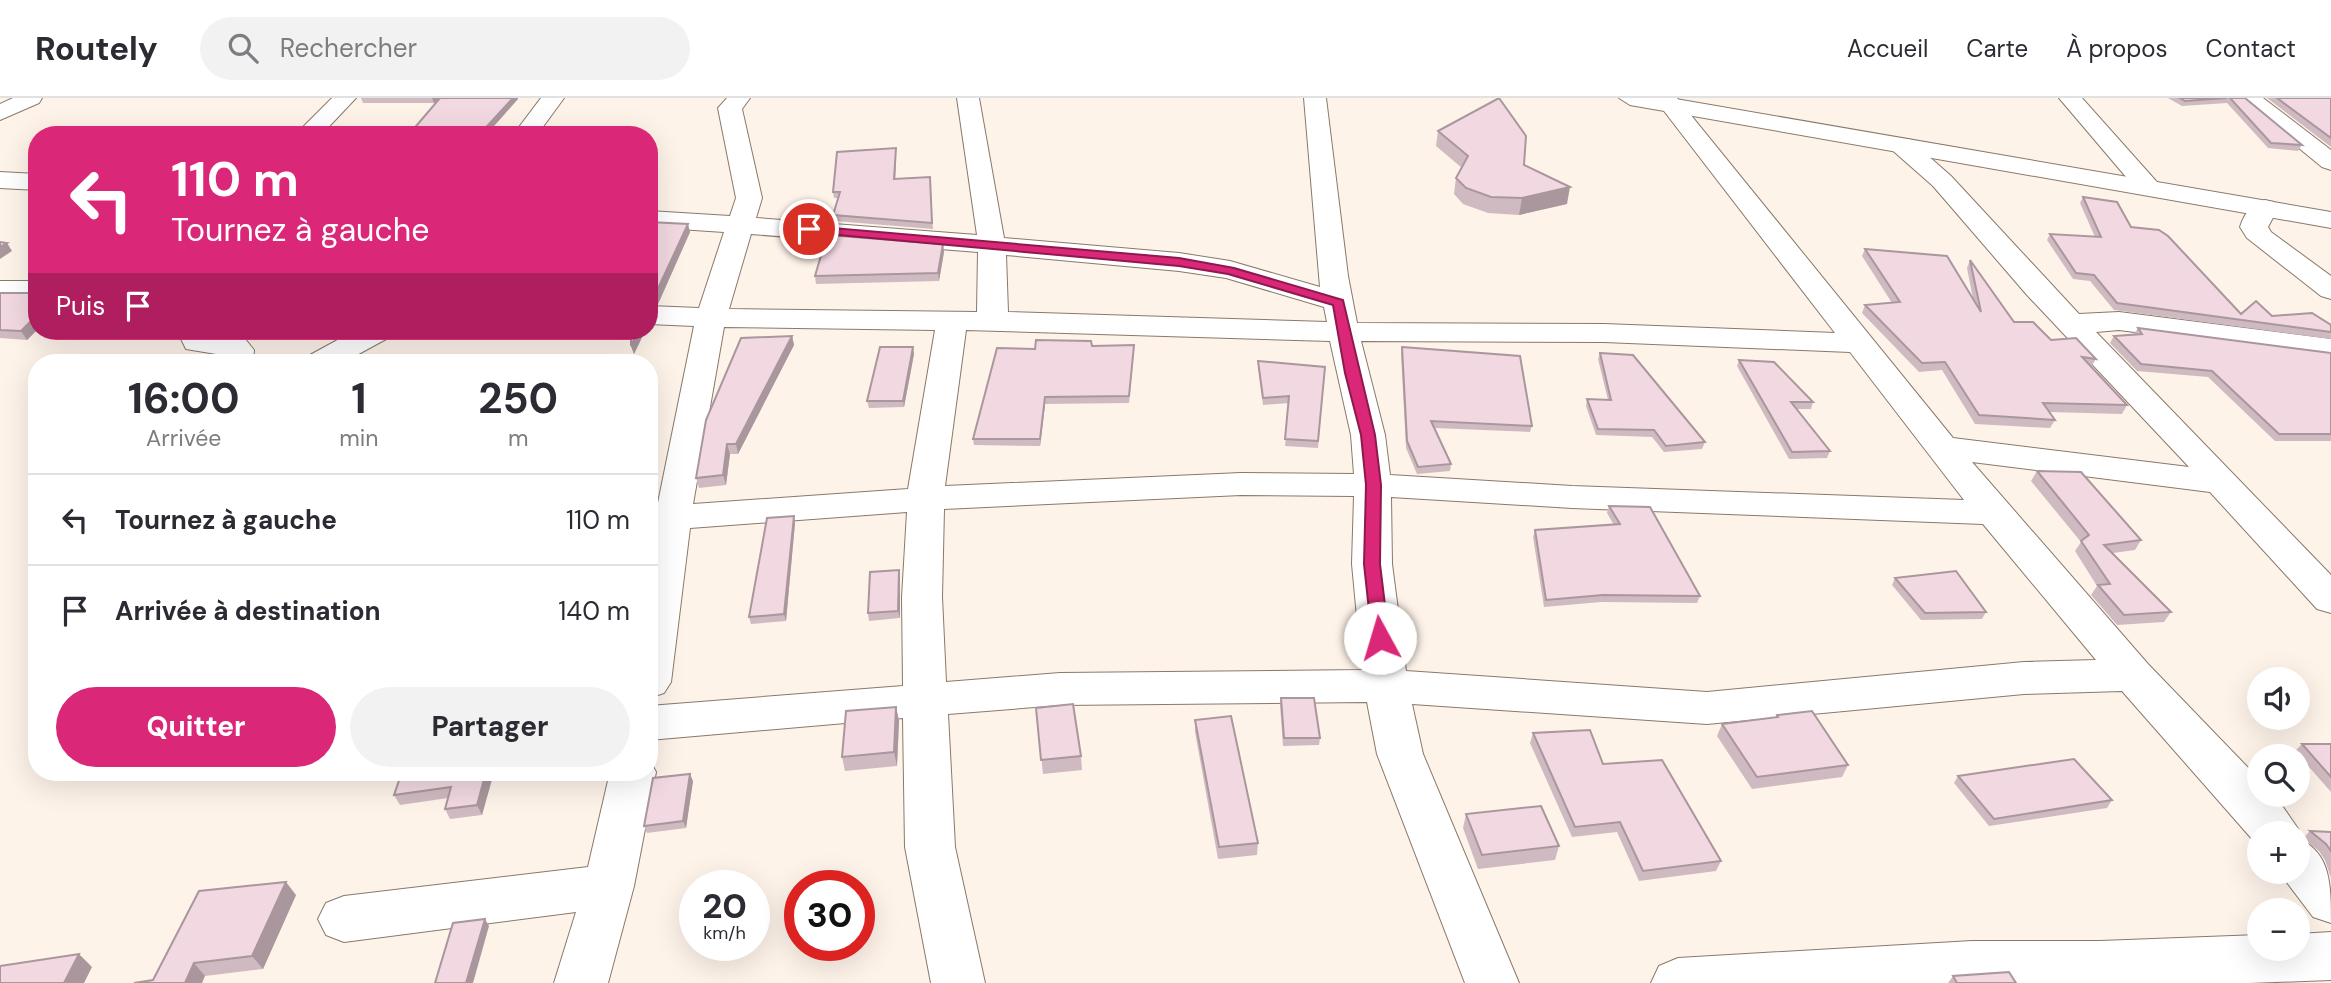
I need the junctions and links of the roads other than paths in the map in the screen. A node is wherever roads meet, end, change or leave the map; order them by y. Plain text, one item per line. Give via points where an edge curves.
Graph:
1 (31, 98) edge
2 (345, 98) edge
3 (553, 98) edge
4 (739, 98) edge
5 (968, 98) edge
6 (1315, 98) edge
7 (1630, 98) edge
8 (2070, 98) edge
9 (2249, 98) edge
10 (1668, 102) edge
11 (0, 113) edge
12 (316, 126) edge
13 (532, 126) edge
14 (2290, 128) junction
15 (2331, 138) edge
16 (1900, 144) junction
17 (2331, 162) edge
18 (0, 180) edge
19 (28, 182) edge
20 (2147, 186) junction
21 (2265, 208) junction
22 (658, 219) edge
23 (2331, 220) edge
24 (740, 224) junction
25 (993, 244) junction
26 (0, 290) edge
27 (28, 290) edge
28 (2331, 290) edge
29 (658, 315) edge
30 (711, 316) junction
31 (1342, 317) junction
32 (972, 321) junction
33 (2070, 324) junction
34 (196, 340) edge
35 (361, 340) edge
36 (1859, 343) junction
37 (2331, 348) edge
38 (238, 354) edge
39 (335, 354) edge
40 (1941, 447) junction
41 (2221, 482) junction
42 (1373, 485) junction
43 (667, 499) edge
44 (924, 499) junction
45 (1994, 513) junction
46 (658, 590) edge
47 (2331, 600) edge
48 (2133, 675) junction
49 (1386, 687) junction
50 (925, 701) junction
51 (658, 722) edge
52 (631, 781) edge
53 (2267, 821) edge
54 (2310, 874) edge
55 (609, 886) junction
56 (2331, 901) edge
57 (344, 919) dead end
58 (2331, 956) edge
59 (582, 983) edge
60 (958, 983) edge
61 (1492, 983) edge
62 (1678, 983) edge

1 - 11 street
2 - 12 street
3 - 13 street
4 - 24 street via 730,108 749,198
5 - 25 street
6 - 31 street
7 - 10 street
8 - 20 street
9 - 14 street
10 - 16 street
10 - 36 street
14 - 15 street
14 - 17 street
16 - 20 street
16 - 33 street via 1942,181
18 - 19 street
20 - 21 street
21 - 23 street
21 - 28 street via 2254,227 2261,238
22 - 24 street
24 - 25 street
24 - 30 street
25 - 31 street via 1230,270
25 - 32 street via 995,280
26 - 27 street
29 - 30 street
30 - 32 street
30 - 43 street
31 - 32 street
31 - 36 street
31 - 42 street via 1368,435
32 - 44 street
33 - 37 street via 2119,321
33 - 41 street
34 - 38 street via 235,347
35 - 39 street
36 - 40 street
40 - 41 street
40 - 45 street
41 - 47 street
42 - 44 street via 1158,486
42 - 45 street
42 - 49 street via 1372,564
43 - 44 street
43 - 46 street
44 - 50 street
45 - 48 street
48 - 49 street via 2024,678 1707,708
48 - 53 street
49 - 50 street via 1060,689
49 - 61 street via 1400,754
50 - 51 street
50 - 60 street via 930,847
52 - 55 street
54 - 56 street
55 - 57 street
55 - 59 street
58 - 62 street via 1972,965

